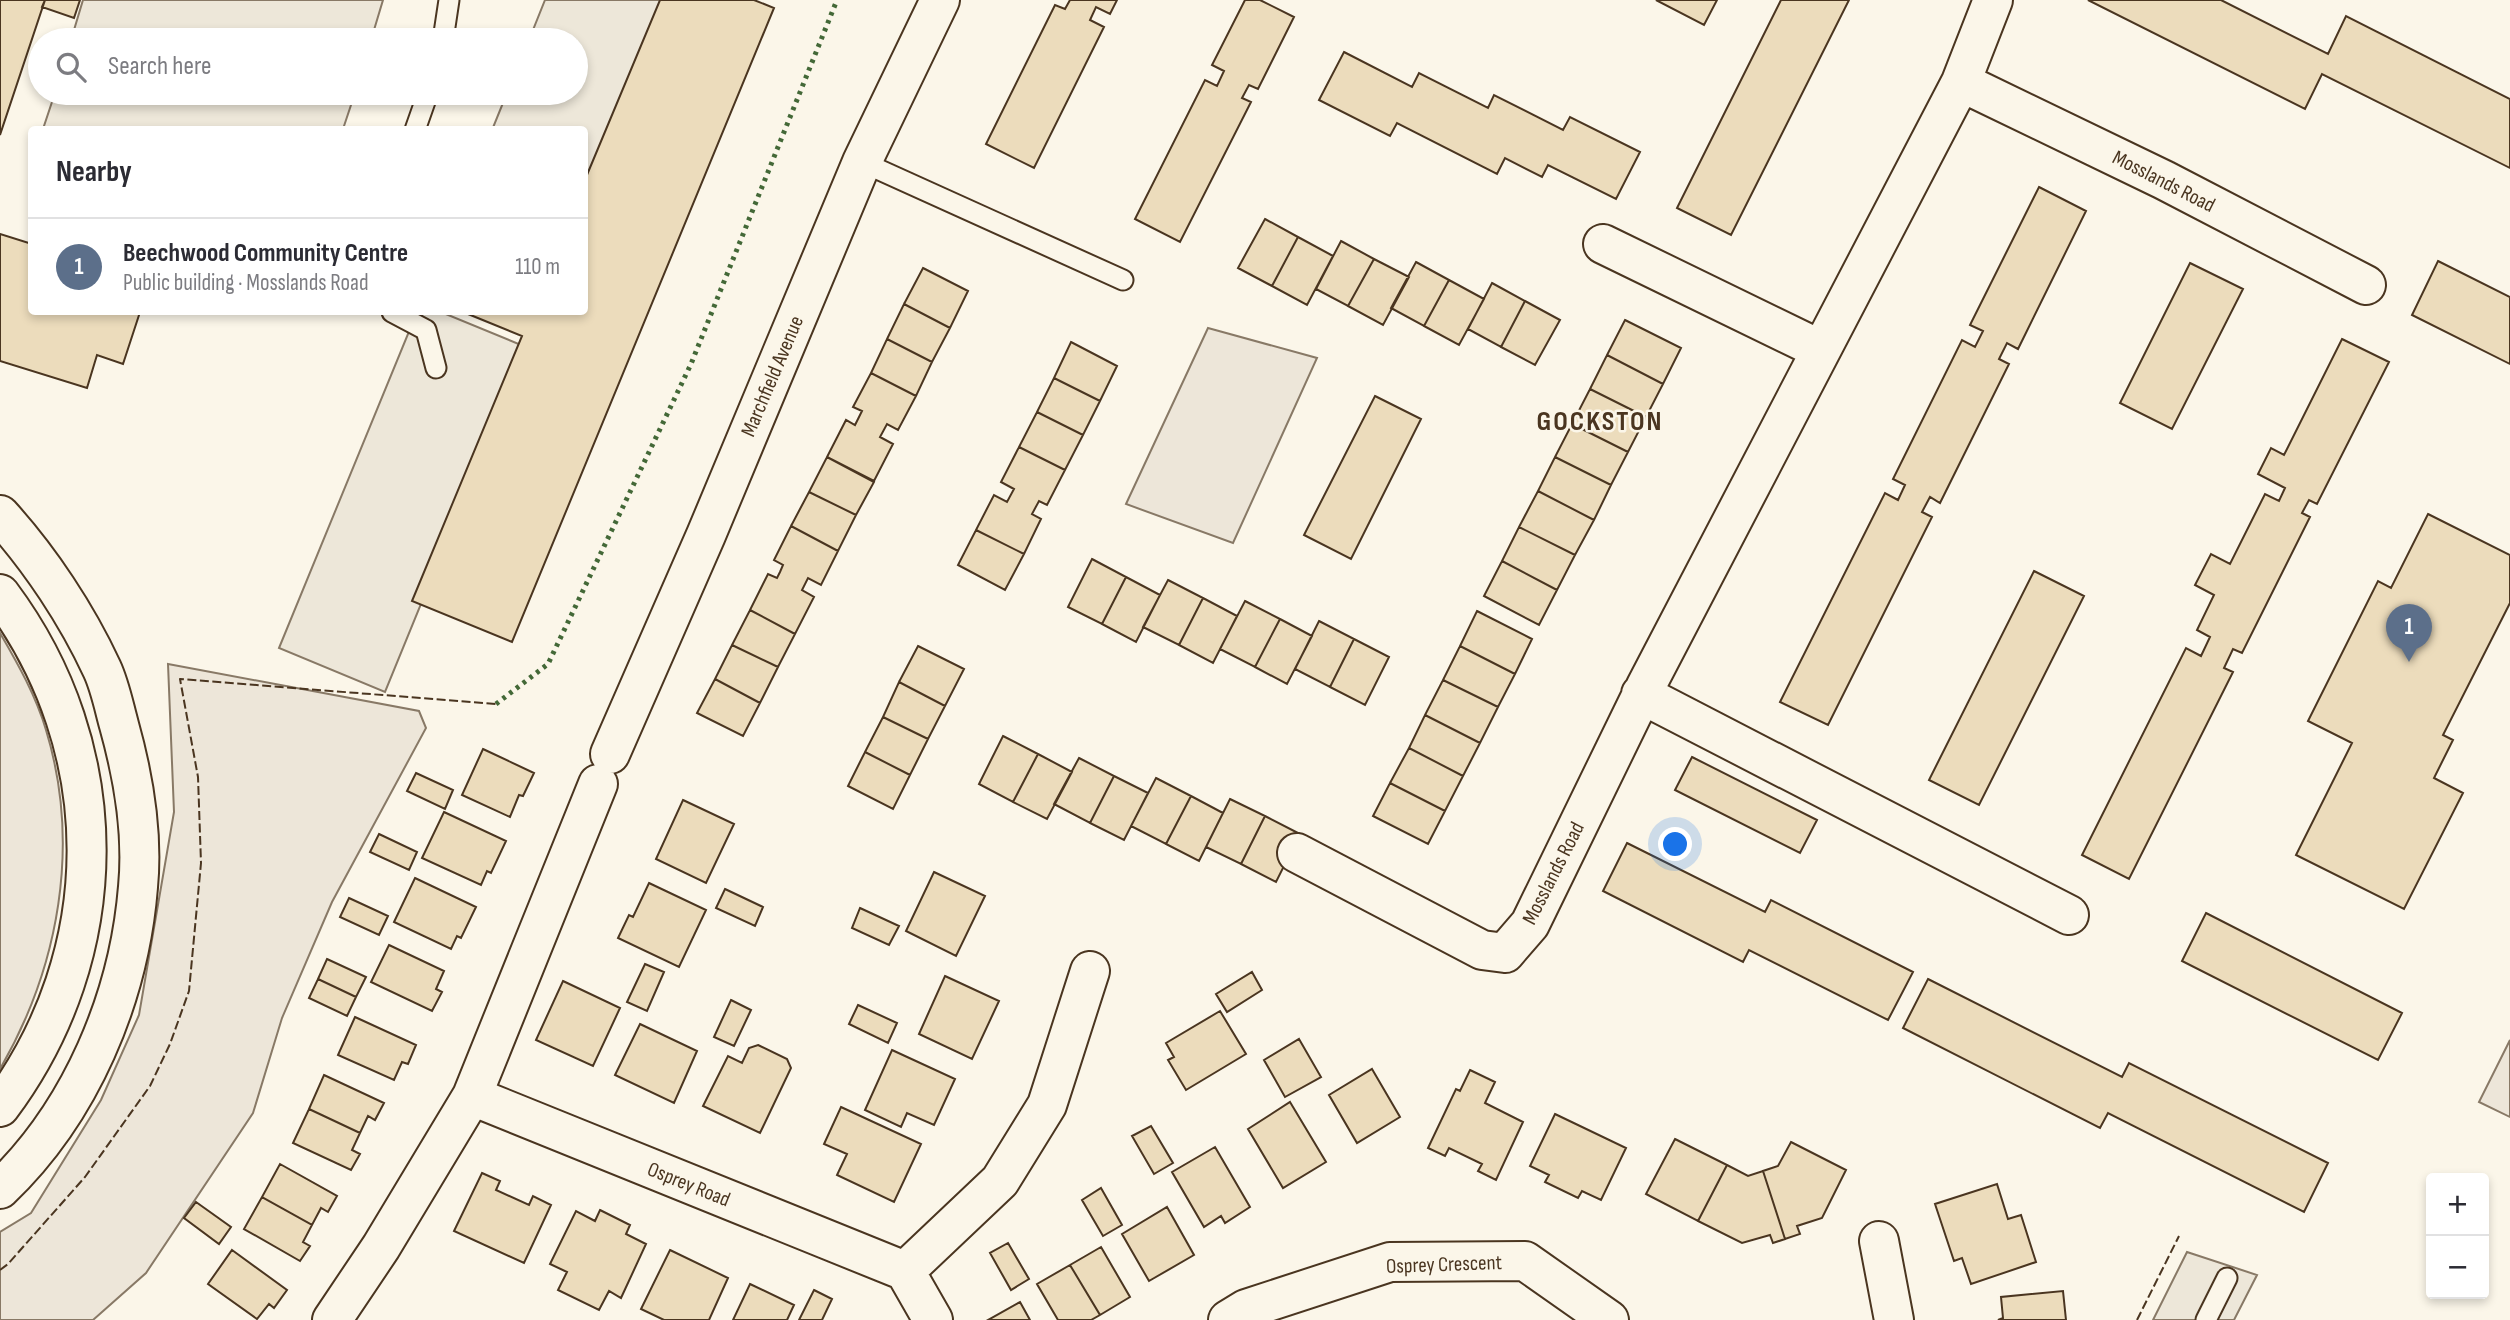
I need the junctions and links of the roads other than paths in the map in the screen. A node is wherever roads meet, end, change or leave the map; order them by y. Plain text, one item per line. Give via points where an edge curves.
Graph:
1 (449, 0) edge
2 (940, 0) edge
3 (1993, 0) edge
4 (445, 28) edge
5 (1961, 82) junction
6 (424, 105) edge
7 (416, 126) edge
8 (862, 162) junction
9 (1603, 244) dead end
10 (1123, 280) dead end
11 (2366, 285) dead end
12 (417, 317) edge
13 (1821, 350) junction
14 (436, 368) dead end
15 (0, 515) edge
16 (0, 594) edge
17 (1641, 694) junction
18 (1297, 853) dead end
19 (2069, 915) dead end
20 (1090, 971) dead end
21 (472, 1096) junction
22 (0, 1107) edge
23 (0, 1189) edge
24 (1879, 1241) dead end
25 (905, 1271) junction
26 (2227, 1278) dead end
27 (332, 1320) edge
28 (933, 1320) edge
29 (1228, 1320) edge
30 (1609, 1320) edge
31 (1894, 1320) edge
32 (2206, 1320) edge

1 - 4 lane
2 - 8 main road, Marchfield Avenue
3 - 5 main road, Mosslands Road
5 - 11 main road, Mosslands Road
5 - 13 main road, Mosslands Road
6 - 7 lane
8 - 10 lane
8 - 21 main road, Marchfield Avenue via 604,769
9 - 13 main road
12 - 14 lane via 426,330
13 - 17 main road, Mosslands Road
15 - 23 main road via 53,584 103,671 136,807 139,886 126,968 103,1035 68,1105 21,1169
16 - 22 main road via 36,651 74,744 85,800 88,856 73,957 51,1020 21,1079
17 - 18 main road, Mosslands Road via 1530,924 1505,953 1482,950
17 - 19 main road
20 - 25 main road via 1046,1105 1000,1181
21 - 25 main road, Osprey Road
21 - 27 main road
24 - 31 main road
25 - 28 main road
26 - 32 lane
29 - 30 main road, Osprey Crescent via 1246,1309 1390,1262 1525,1261

